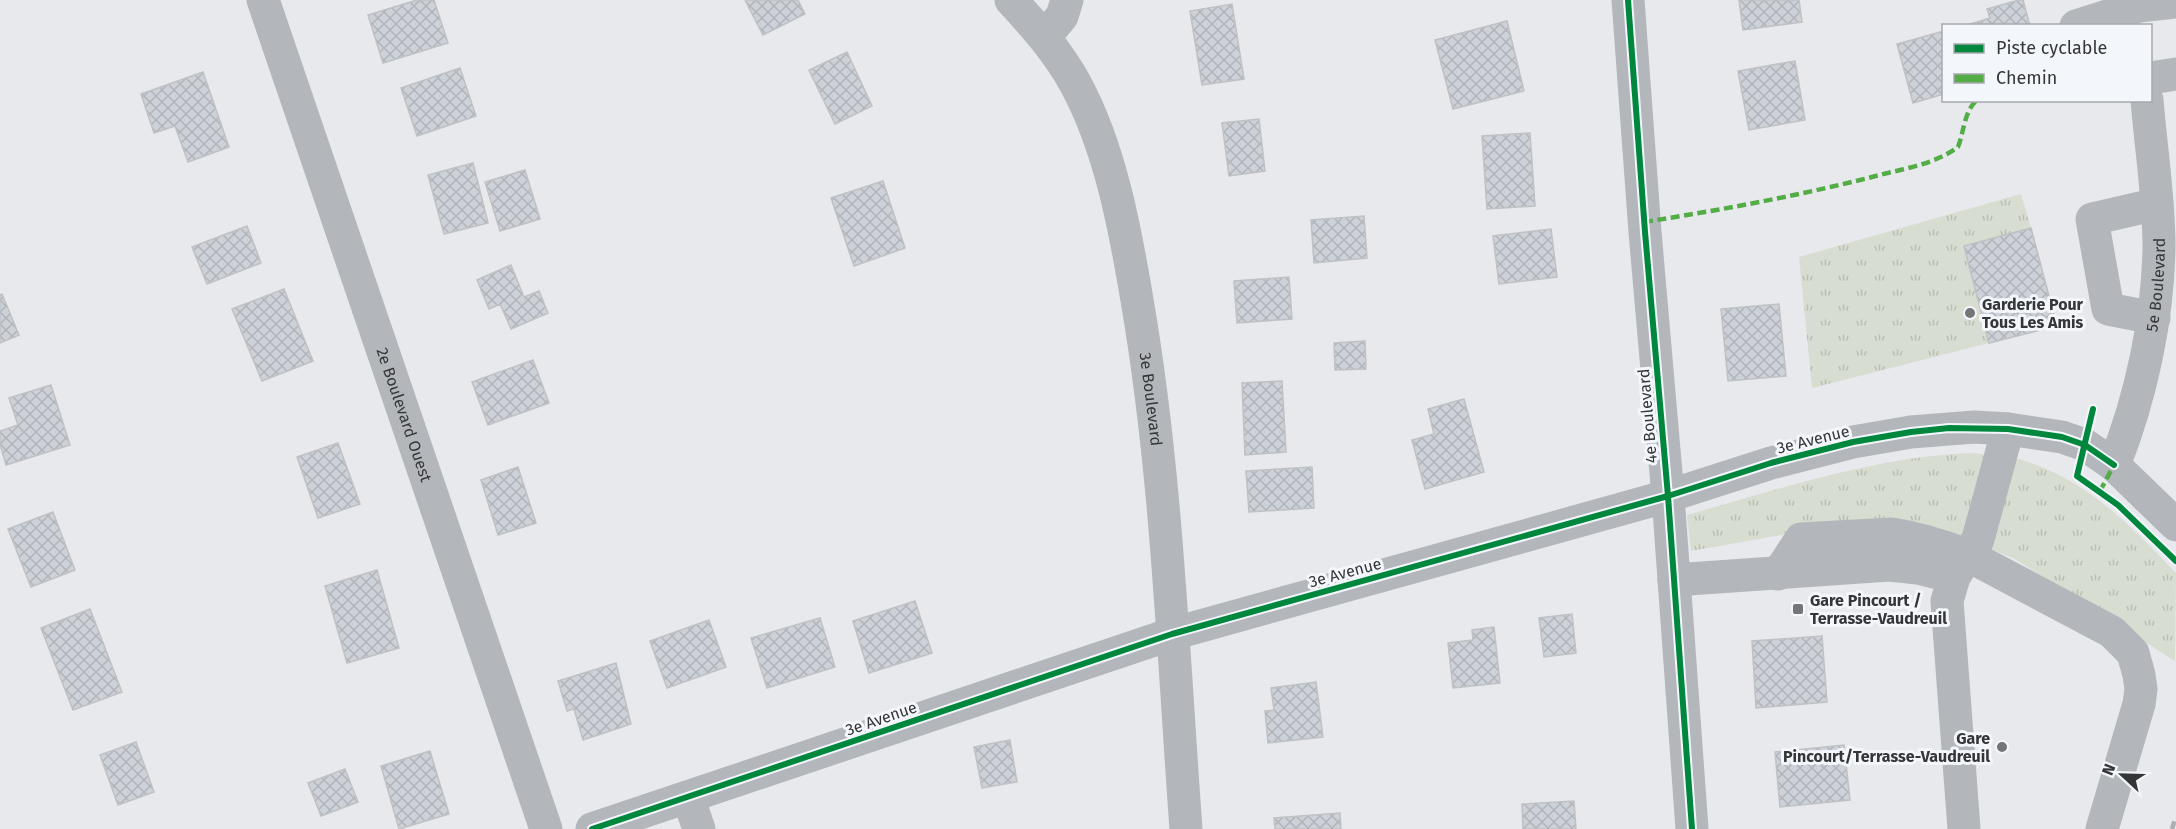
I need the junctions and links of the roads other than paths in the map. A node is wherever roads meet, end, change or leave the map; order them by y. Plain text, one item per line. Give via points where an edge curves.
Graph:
1 (263, 0) edge
2 (1011, 0) edge
3 (1067, 0) edge
4 (1628, 0) edge
5 (2176, 2) edge
6 (2139, 11) edge
7 (2084, 24) edge
8 (1045, 37) junction
9 (2176, 74) edge
10 (2152, 78) edge
11 (2147, 102) edge
12 (2157, 204) junction
13 (2154, 318) junction
14 (2008, 429) junction
15 (2114, 465) junction
16 (1668, 496) junction
17 (2176, 525) edge
18 (1962, 566) junction
19 (1674, 580) junction
20 (1173, 634) junction
21 (688, 797) junction
22 (546, 829) edge
23 (592, 829) edge
24 (699, 829) edge
25 (1186, 829) edge
26 (1692, 829) edge
27 (1964, 829) edge
28 (2102, 829) edge

1 - 22 street, 2e Boulevard Ouest
2 - 8 street, 3e Boulevard
3 - 8 street via 1062,16
4 - 16 street, 4e Boulevard
5 - 6 street
6 - 7 street
8 - 20 street, 3e Boulevard via 1075,83 1089,114 1121,215 1153,407
9 - 10 street
11 - 12 street, 5e Boulevard
12 - 13 street, 5e Boulevard via 2159,254
12 - 13 street via 2092,219 2108,309
13 - 15 street, 5e Boulevard via 2129,426
14 - 15 street, 3e Avenue via 2085,445
14 - 16 street, 3e Avenue via 1949,428 1853,442
14 - 18 street via 1978,539
15 - 17 street, 3e Avenue
16 - 19 street, 4e Boulevard
16 - 20 street, 3e Avenue
18 - 19 street via 1888,566
18 - 27 street via 1947,601 1947,623
18 - 28 street via 2112,632 2133,653 2141,689 2139,704
19 - 26 street, 4e Boulevard
20 - 21 street, 3e Avenue
20 - 25 street, 3e Boulevard
21 - 23 street, 3e Avenue
21 - 24 street

